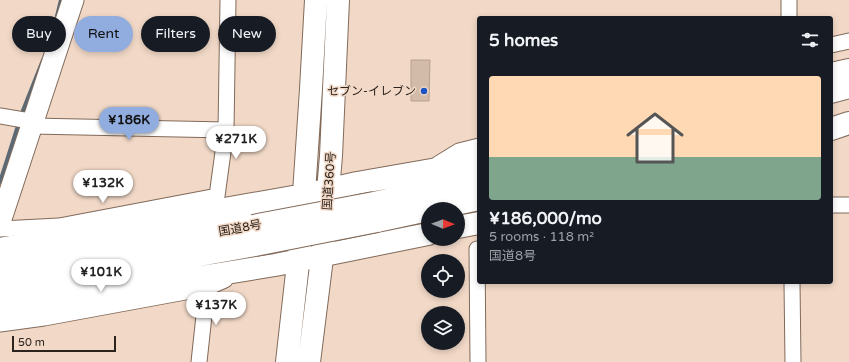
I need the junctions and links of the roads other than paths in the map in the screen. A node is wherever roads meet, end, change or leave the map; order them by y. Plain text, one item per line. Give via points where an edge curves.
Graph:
1 (73, 0) edge
2 (228, 0) edge
3 (316, 0) edge
4 (338, 0) edge
5 (789, 0) edge
6 (789, 16) edge
7 (849, 41) edge
8 (833, 45) edge
9 (849, 70) edge
10 (833, 74) edge
11 (849, 87) edge
12 (833, 91) edge
13 (849, 109) edge
14 (833, 113) edge
15 (17, 120) edge
16 (849, 123) edge
17 (833, 128) edge
18 (226, 130) junction
19 (477, 147) edge
20 (477, 160) edge
21 (425, 171) junction
22 (477, 181) edge
23 (329, 189) junction
24 (304, 195) junction
25 (477, 199) edge
26 (465, 202) edge
27 (833, 205) edge
28 (849, 205) edge
29 (421, 210) edge
30 (376, 212) junction
31 (0, 222) edge
32 (477, 223) edge
33 (465, 226) edge
34 (0, 229) edge
35 (421, 235) edge
36 (323, 255) junction
37 (298, 260) junction
38 (250, 269) junction
39 (4, 275) edge
40 (477, 284) edge
41 (792, 284) edge
42 (207, 288) junction
43 (0, 324) edge
44 (199, 362) edge
45 (286, 362) edge
46 (310, 362) edge
47 (478, 362) edge
48 (793, 362) edge

1 - 15 street
2 - 18 street
3 - 24 highway, 国道360号
4 - 23 highway, 国道360号
5 - 6 street
7 - 8 street
9 - 10 highway
11 - 12 highway
13 - 14 highway
15 - 18 street
15 - 31 street
16 - 17 highway
18 - 34 street via 217,196 59,226
19 - 21 street via 459,152
20 - 21 highway
21 - 23 highway
22 - 30 highway, 国道8号
23 - 24 highway
23 - 36 highway, 国道360号
24 - 37 highway, 国道360号
24 - 39 highway
25 - 26 highway
27 - 28 street
29 - 30 highway, 国道8号
30 - 39 highway, 国道8号, bridge via 254,235
32 - 33 highway
35 - 36 highway
36 - 37 highway
36 - 46 highway, 国道360号
37 - 38 highway
37 - 45 highway, 国道360号
38 - 39 highway
38 - 42 street
40 - 47 street
41 - 48 street
42 - 43 street
42 - 44 street

